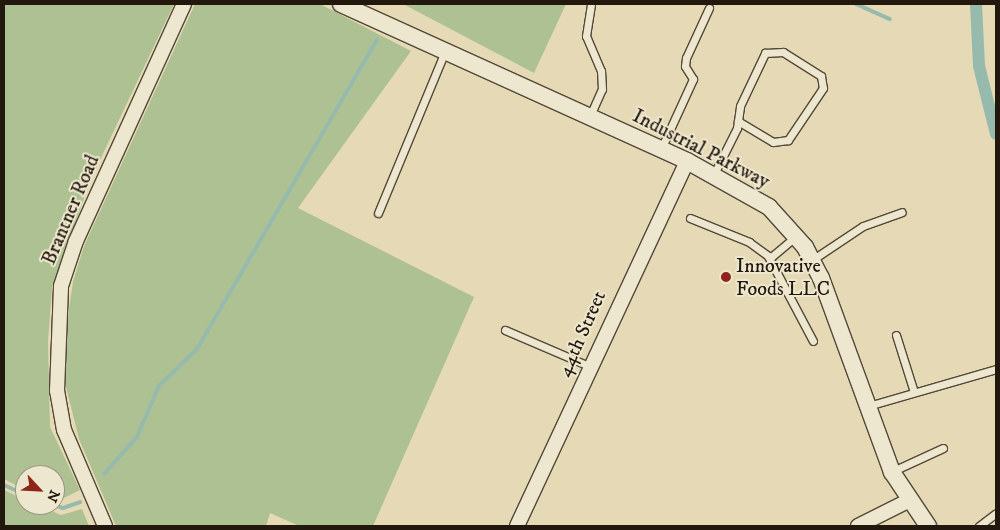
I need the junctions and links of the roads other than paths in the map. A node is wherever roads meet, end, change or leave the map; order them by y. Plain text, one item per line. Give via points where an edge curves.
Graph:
1 (184, 4) edge
2 (341, 4) edge
3 (591, 4) edge
4 (709, 8) dead end
5 (445, 51) junction
6 (589, 118) junction
7 (738, 121) junction
8 (661, 150) junction
9 (687, 161) junction
10 (714, 174) junction
11 (902, 212) dead end
12 (378, 213) dead end
13 (690, 218) dead end
14 (797, 236) junction
15 (770, 258) junction
16 (812, 260) junction
17 (505, 330) dead end
18 (896, 335) dead end
19 (813, 341) dead end
20 (589, 366) junction
21 (996, 369) edge
22 (914, 392) junction
23 (868, 406) junction
24 (943, 448) dead end
25 (892, 472) junction
26 (910, 500) junction
27 (996, 513) edge
28 (105, 526) edge
29 (517, 526) edge
30 (858, 526) edge
31 (928, 526) edge
32 (980, 526) edge

1 - 28 street, Brantner Road via 76,241 61,286 57,390 64,430
2 - 5 street, Industrial Parkway
3 - 6 lane via 586,36 601,71 602,89
4 - 8 lane via 686,58 685,66 693,79
5 - 6 street, Industrial Parkway
5 - 12 lane
6 - 8 street, Industrial Parkway
7 - 7 lane via 740,106 765,53 783,52 821,76 823,88 788,140 773,142
7 - 10 lane
8 - 9 street, Industrial Parkway
9 - 10 street, Industrial Parkway
9 - 20 street, 44th Street
10 - 14 street, Industrial Parkway via 769,207
11 - 16 lane via 863,226
13 - 15 lane via 749,242
14 - 15 lane
14 - 16 street, Industrial Parkway
15 - 19 lane
16 - 23 street, Industrial Parkway via 830,296
17 - 20 lane
18 - 22 lane
20 - 29 street, 44th Street
21 - 22 lane
22 - 23 lane
23 - 25 street, Industrial Parkway
24 - 25 lane
25 - 26 street, Industrial Parkway
26 - 30 street
26 - 31 street, Industrial Parkway
27 - 32 lane

